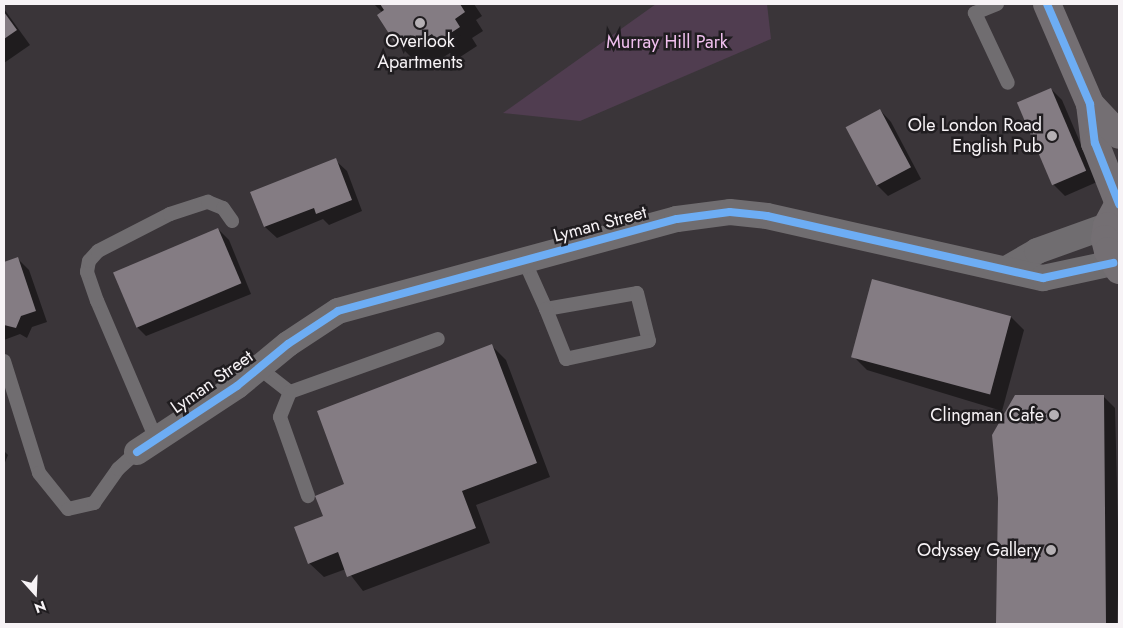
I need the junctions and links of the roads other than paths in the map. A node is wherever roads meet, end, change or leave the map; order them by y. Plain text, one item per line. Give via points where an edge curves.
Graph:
1 (997, 4) edge
2 (1047, 4) edge
3 (1008, 83) dead end
4 (1090, 104) junction
5 (1119, 135) edge
6 (1115, 211) edge
7 (232, 221) dead end
8 (524, 260) junction
9 (1116, 267) edge
10 (1008, 268) junction
11 (546, 309) junction
12 (438, 339) dead end
13 (4, 361) edge
14 (259, 368) junction
15 (290, 392) junction
16 (146, 445) junction
17 (308, 496) dead end

1 - 3 lane via 975,14
2 - 4 street
4 - 5 street
4 - 6 street via 1095,143
6 - 9 street via 1108,251
6 - 10 street
7 - 16 lane via 223,208 208,202 170,214 98,251 89,261 87,272
8 - 10 street, Lyman Street via 677,218 730,212 802,223 972,264
8 - 11 lane
8 - 14 street, Lyman Street via 338,311 314,325
9 - 10 street, Lyman Street via 1043,278
11 - 11 lane via 637,293 649,342 566,359
12 - 15 lane
13 - 16 lane via 39,473 68,509 94,503 118,469
14 - 15 lane
14 - 16 street, Lyman Street
15 - 17 lane via 280,417

